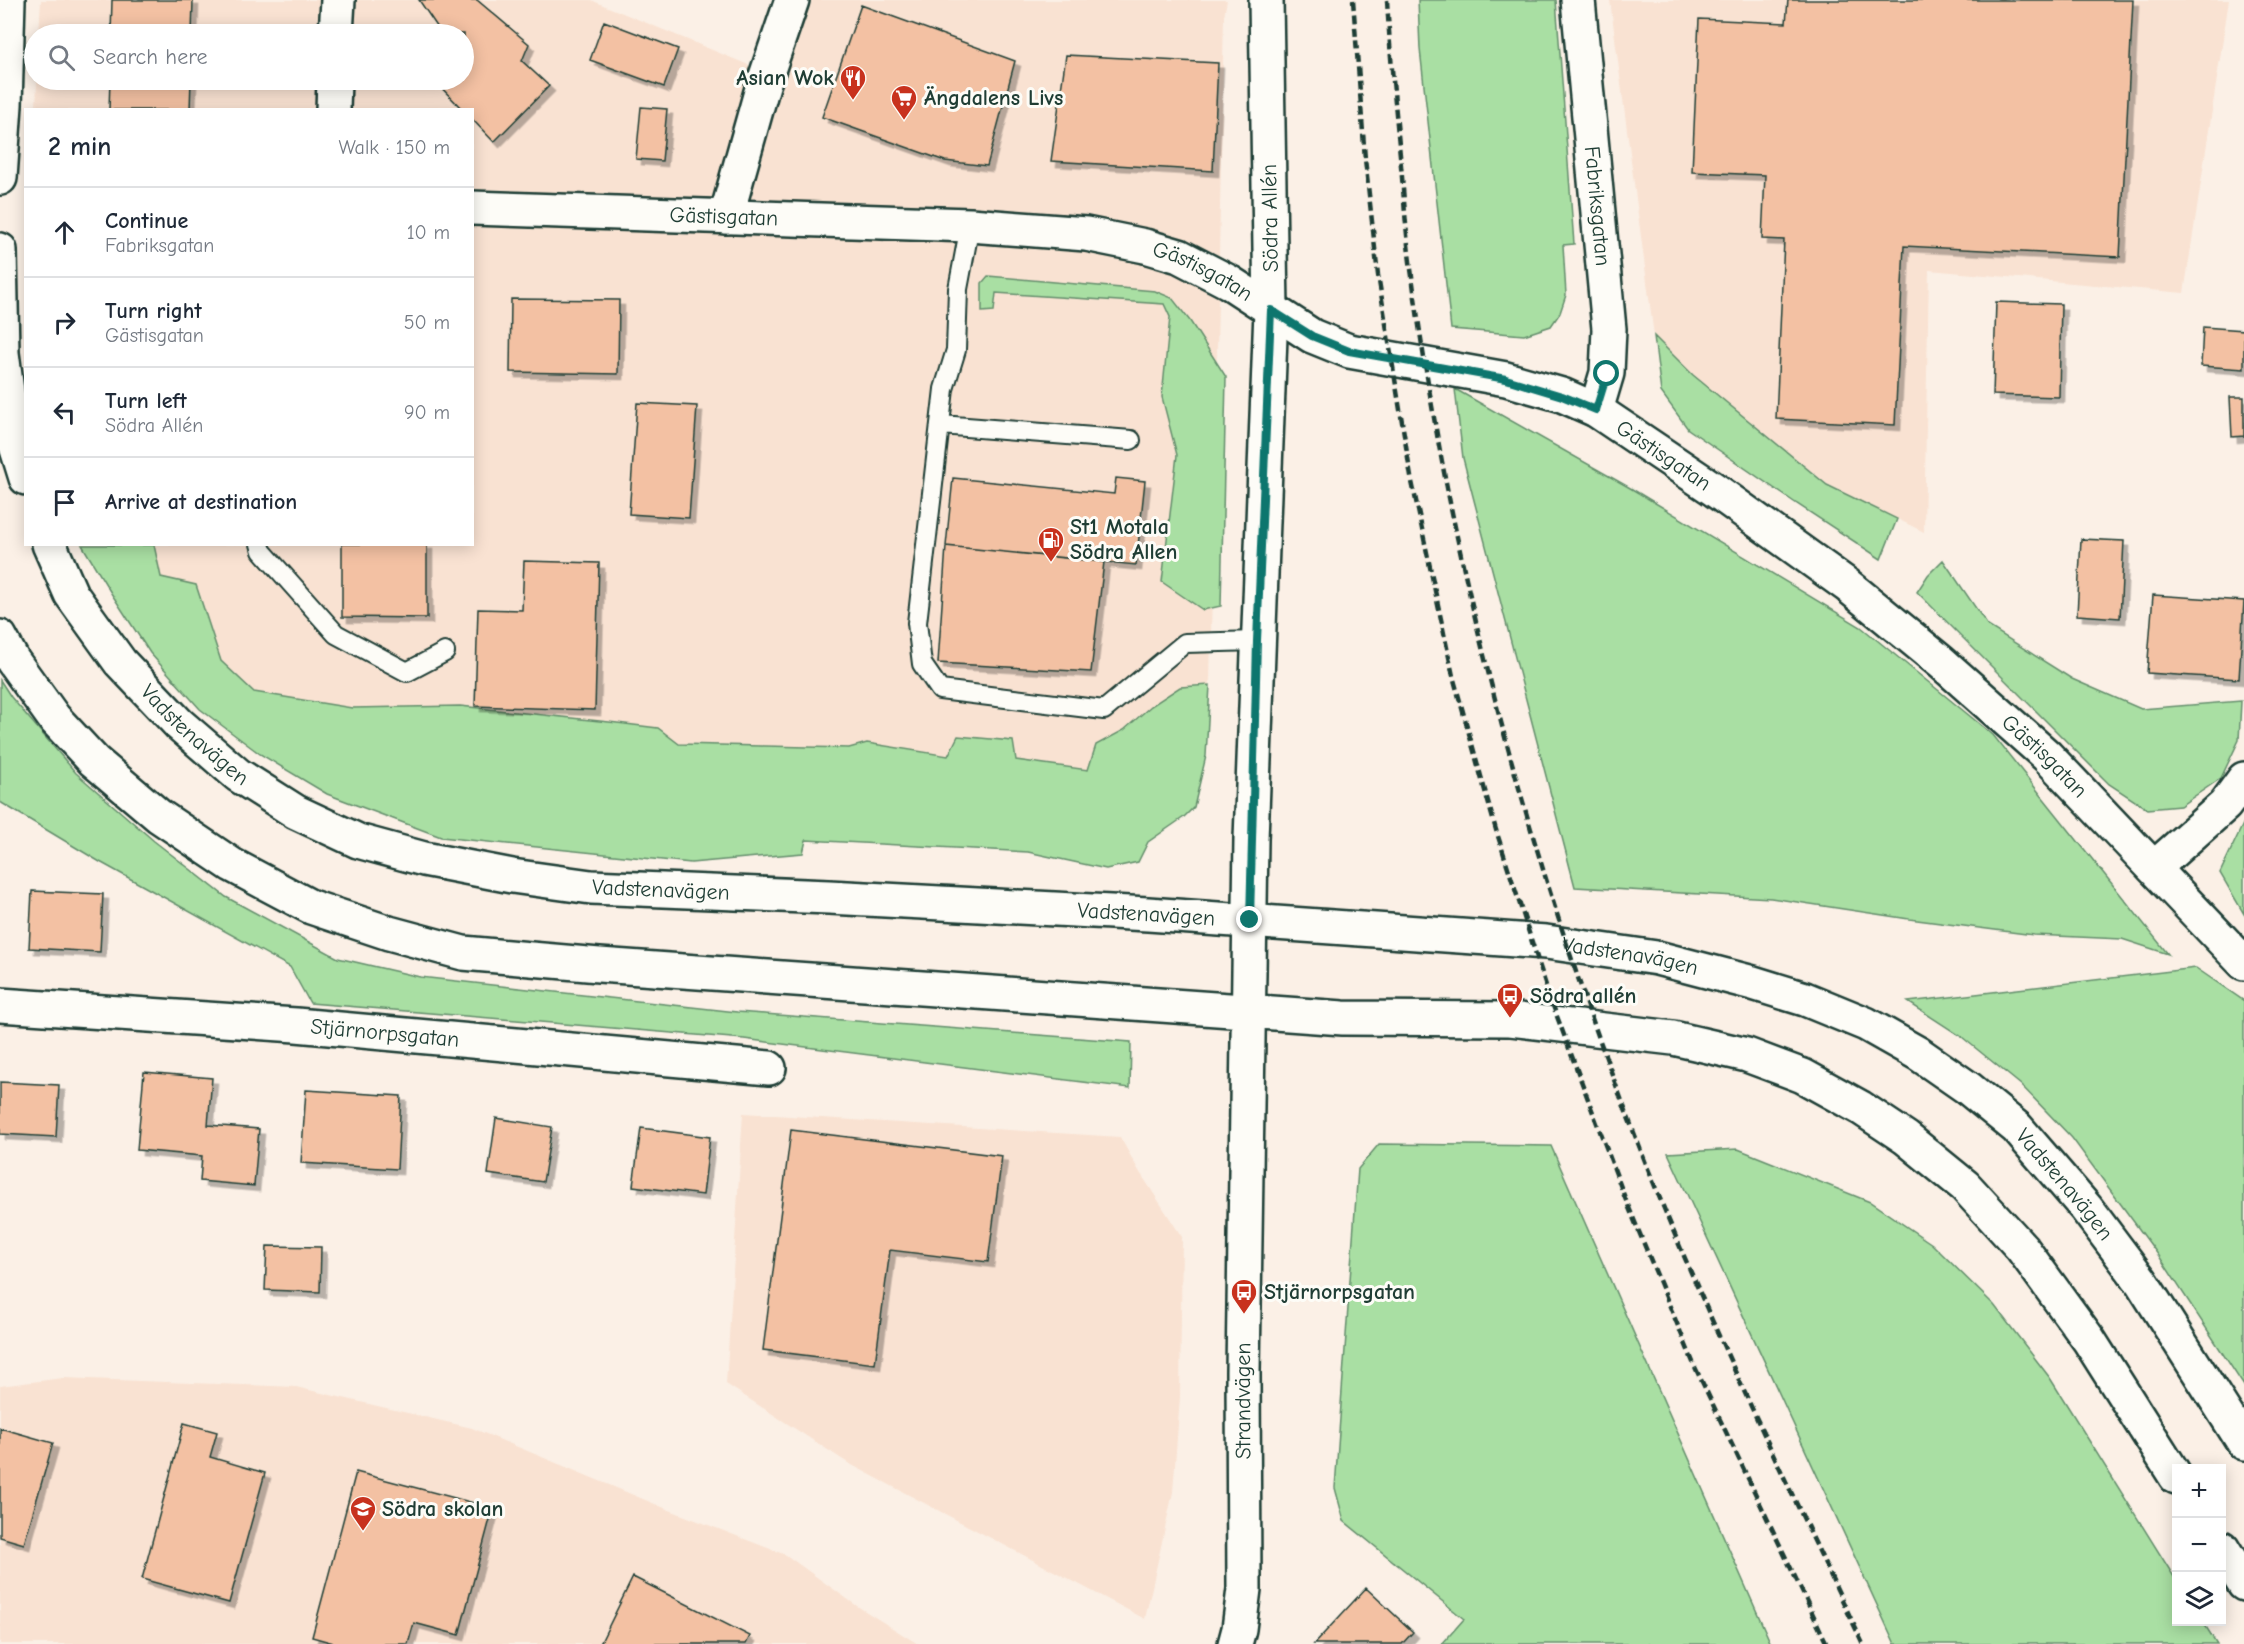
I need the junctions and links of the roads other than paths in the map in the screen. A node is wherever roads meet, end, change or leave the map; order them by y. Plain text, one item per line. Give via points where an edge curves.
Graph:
1 (8, 0) edge
2 (338, 0) edge
3 (792, 0) edge
4 (1266, 0) edge
5 (1578, 0) edge
6 (337, 24) edge
7 (334, 90) edge
8 (333, 108) edge
9 (0, 178) edge
10 (474, 208) edge
11 (726, 217) junction
12 (970, 225) junction
13 (0, 250) edge
14 (1271, 310) junction
15 (1596, 410) junction
16 (941, 425) junction
17 (1131, 440) dead end
18 (24, 472) edge
19 (50, 546) edge
20 (260, 546) edge
21 (0, 637) edge
22 (1257, 641) junction
23 (445, 652) dead end
24 (2244, 779) edge
25 (2154, 868) junction
26 (1250, 920) junction
27 (2244, 963) edge
28 (0, 1005) edge
29 (1248, 1012) junction
30 (769, 1068) dead end
31 (2244, 1443) edge
32 (2172, 1471) edge
33 (2226, 1555) edge
34 (2244, 1584) edge
35 (1235, 1644) edge

1 - 9 main road
2 - 6 main road
3 - 11 main road via 763,85
4 - 14 main road, Södra Allén
5 - 15 main road, Fabriksgatan via 1609,329 1607,374
7 - 8 main road
10 - 11 main road, Gästisgatan
11 - 12 main road, Gästisgatan
12 - 14 main road, Gästisgatan via 1086,234 1144,246 1179,256
12 - 16 lane via 958,289 956,350 944,389
13 - 18 main road via 2,353 13,436
14 - 15 main road, Gästisgatan via 1312,336 1349,351 1506,379
14 - 22 main road, Södra Allén
15 - 25 main road, Gästisgatan via 1847,585 1924,648 2047,756
16 - 17 lane
16 - 22 lane via 917,623 922,664 940,690 1104,710 1185,643
19 - 26 main road, Vadstenavägen via 70,594 120,662 179,724 238,775 296,812 358,841 446,864 591,887
20 - 23 lane via 336,634 407,672
21 - 29 main road via 54,718 94,761 159,816 232,865 311,907 389,933 463,953
22 - 26 main road, Södra Allén
24 - 25 main road via 2224,805
25 - 27 main road, Gästisgatan
26 - 29 main road, Södra Allén
26 - 31 main road, Vadstenavägen via 1546,942 1657,958 1805,999 1866,1024 1919,1054 2017,1128 2086,1208 2141,1281
28 - 30 main road, Stjärnorpsgatan via 296,1024
29 - 32 main road via 1343,1018 1510,1020 1661,1037 1747,1055 1803,1076 1906,1138 1965,1186 2022,1248 2089,1340
29 - 35 main road, Strandvägen via 1244,1589
33 - 34 main road

